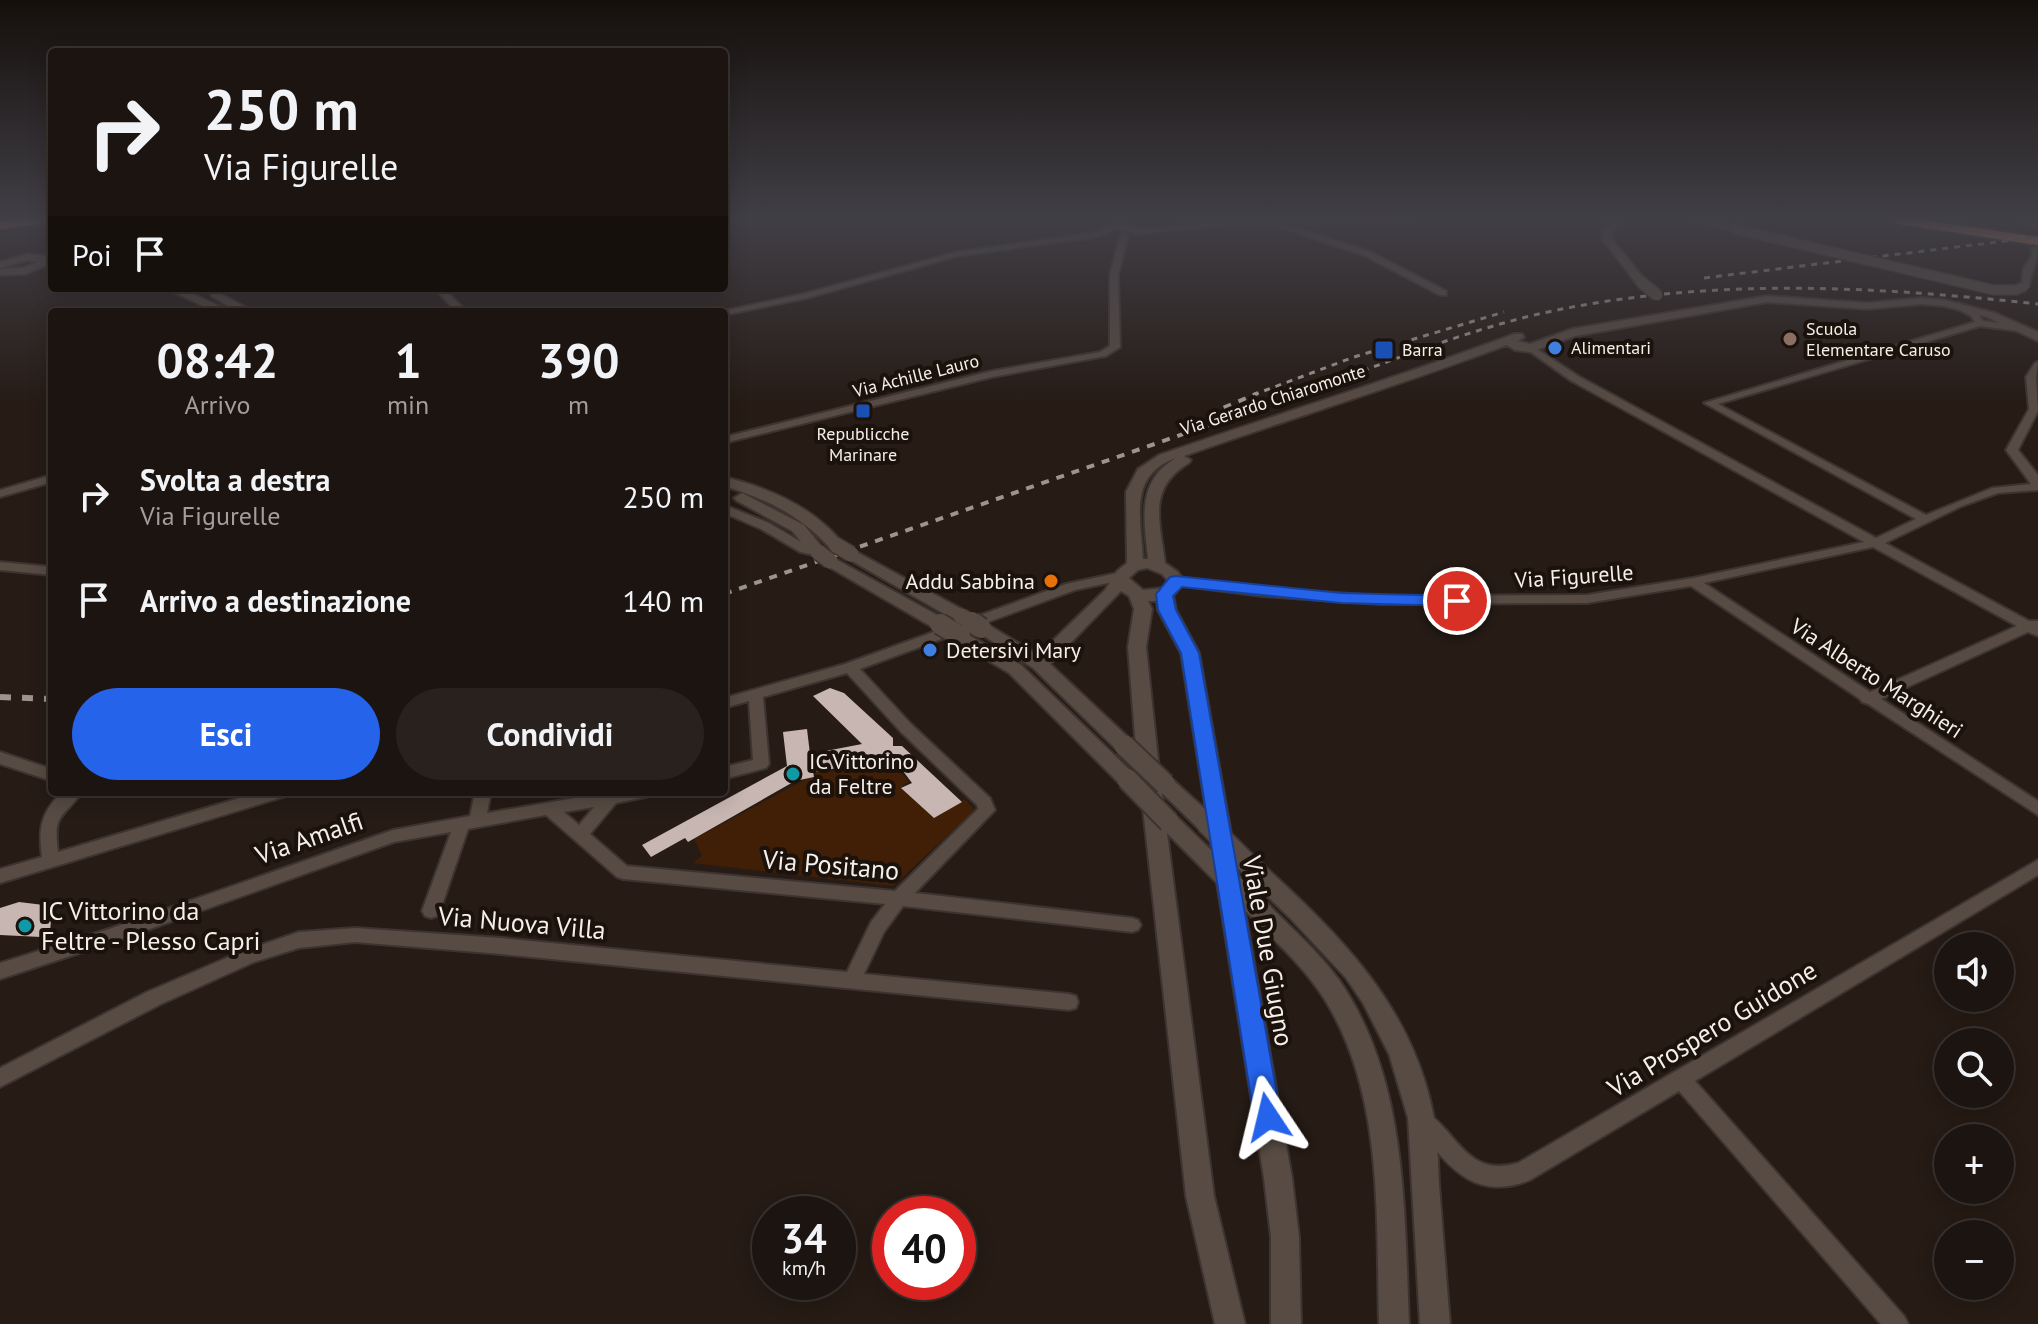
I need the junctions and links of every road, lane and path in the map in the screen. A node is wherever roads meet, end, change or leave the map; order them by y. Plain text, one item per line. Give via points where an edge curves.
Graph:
1 (856, 282) edge
2 (1114, 282) edge
3 (1421, 282) edge
4 (1646, 282) edge
5 (1959, 282) edge
6 (2026, 282) edge
7 (180, 292) edge
8 (207, 292) edge
9 (442, 292) edge
10 (1443, 293) dead end
11 (1662, 300) junction
12 (1852, 301) junction
13 (1957, 306) junction
14 (217, 308) edge
15 (239, 308) edge
16 (458, 308) edge
17 (728, 311) edge
18 (1645, 314) junction
19 (1980, 323) junction
20 (2022, 329) junction
21 (2038, 330) edge
22 (2038, 337) edge
23 (1526, 344) junction
24 (2038, 365) edge
25 (728, 439) edge
26 (48, 479) edge
27 (728, 482) edge
28 (2037, 487) edge
29 (0, 494) edge
30 (728, 494) edge
31 (728, 511) edge
32 (1925, 519) junction
33 (1875, 543) junction
34 (834, 553) junction
35 (0, 566) edge
36 (1157, 566) junction
37 (48, 571) edge
38 (1693, 582) junction
39 (1126, 583) junction
40 (1170, 588) junction
41 (986, 621) junction
42 (961, 626) junction
43 (2034, 627) edge
44 (1039, 664) junction
45 (850, 667) junction
46 (756, 695) junction
47 (1867, 699) junction
48 (728, 702) edge
49 (0, 758) edge
50 (728, 772) edge
51 (48, 774) edge
52 (69, 796) edge
53 (267, 796) edge
54 (481, 796) edge
55 (622, 796) edge
56 (611, 798) junction
57 (548, 808) junction
58 (2038, 809) edge
59 (470, 823) junction
60 (580, 835) junction
61 (51, 861) junction
62 (2038, 867) edge
63 (0, 876) edge
64 (899, 898) junction
65 (431, 911) dead end
66 (1132, 925) dead end
67 (0, 971) edge
68 (852, 980) junction
69 (1069, 1002) dead end
70 (0, 1078) edge
71 (1680, 1078) junction
72 (1421, 1118) junction
73 (1230, 1324) edge
74 (1286, 1324) edge
75 (1394, 1324) edge
76 (1435, 1324) edge
77 (1896, 1324) edge

1 - 17 street
2 - 25 street, Via Achille Lauro via 1115,347 1103,354 992,374
3 - 10 street
4 - 11 street
5 - 6 street, bridge via 1994,290 2016,290
7 - 14 street
8 - 15 street
9 - 16 street
11 - 12 street, Via Gerardo Chiaromonte
11 - 18 street, Via Gerardo Chiaromonte
11 - 18 street
11 - 23 street, Via Gerardo Chiaromonte
12 - 13 street, Via Gerardo Chiaromonte
12 - 21 street, Via Gerardo Chiaromonte via 1915,297 1957,302
13 - 19 street
13 - 20 street, Via Gerardo Chiaromonte
18 - 23 street, Via Gerardo Chiaromonte
19 - 20 street
19 - 32 street via 1709,403
20 - 22 street, Via Gerardo Chiaromonte
23 - 33 street via 1574,378
23 - 36 street, Via Gerardo Chiaromonte via 1172,465 1159,476 1152,493
23 - 39 street, Via Gerardo Chiaromonte via 1327,401 1151,465 1133,492
24 - 28 street via 2031,377 2034,409 2012,450
26 - 29 street
27 - 34 street via 795,507 811,518
28 - 32 street, Via Figurelle via 1996,490
30 - 34 street via 777,514
31 - 34 street via 804,549
32 - 33 street, Via Figurelle
33 - 38 street, Via Figurelle
33 - 43 street
34 - 42 street
34 - 42 street, bridge via 940,624
35 - 37 street
36 - 39 street
36 - 40 street via 1170,572
38 - 40 street, Via Figurelle via 1587,599 1431,601
38 - 47 street, Via Alberto Marghieri
39 - 40 street via 1150,596
39 - 41 street via 1071,587
39 - 44 street
39 - 73 street via 1143,609 1137,647 1145,736 1200,1196
40 - 74 street, Viale Due Giugno via 1167,610 1190,653 1278,1178
41 - 42 street, bridge
41 - 44 street
41 - 45 street
42 - 75 street, bridge via 1015,669 1127,779 1316,969 1340,1002 1371,1074 1385,1151
43 - 47 street
44 - 72 street, bridge via 1332,946 1372,996 1401,1052
45 - 46 street
45 - 64 street via 987,810
46 - 48 street
46 - 50 street via 761,764
47 - 58 street, Via Alberto Marghieri
49 - 51 street
52 - 61 street via 50,817
53 - 61 street
54 - 59 street
55 - 56 street, Via Amalfi
56 - 57 street, Via Amalfi
56 - 60 street
57 - 59 street, Via Amalfi
57 - 60 street, Via Positano
59 - 65 street
59 - 67 street, Via Amalfi via 380,840
60 - 64 street, Via Positano via 623,872
61 - 63 street
62 - 71 street, Via Prospero Guidone
64 - 66 street, Via Positano
64 - 68 street via 877,927
68 - 69 street, Via Nuova Villa
68 - 70 street, Via Nuova Villa via 486,944 355,935 299,940 154,998
71 - 72 street, Via Prospero Guidone via 1506,1179 1492,1180 1473,1171
71 - 77 street
72 - 76 street

